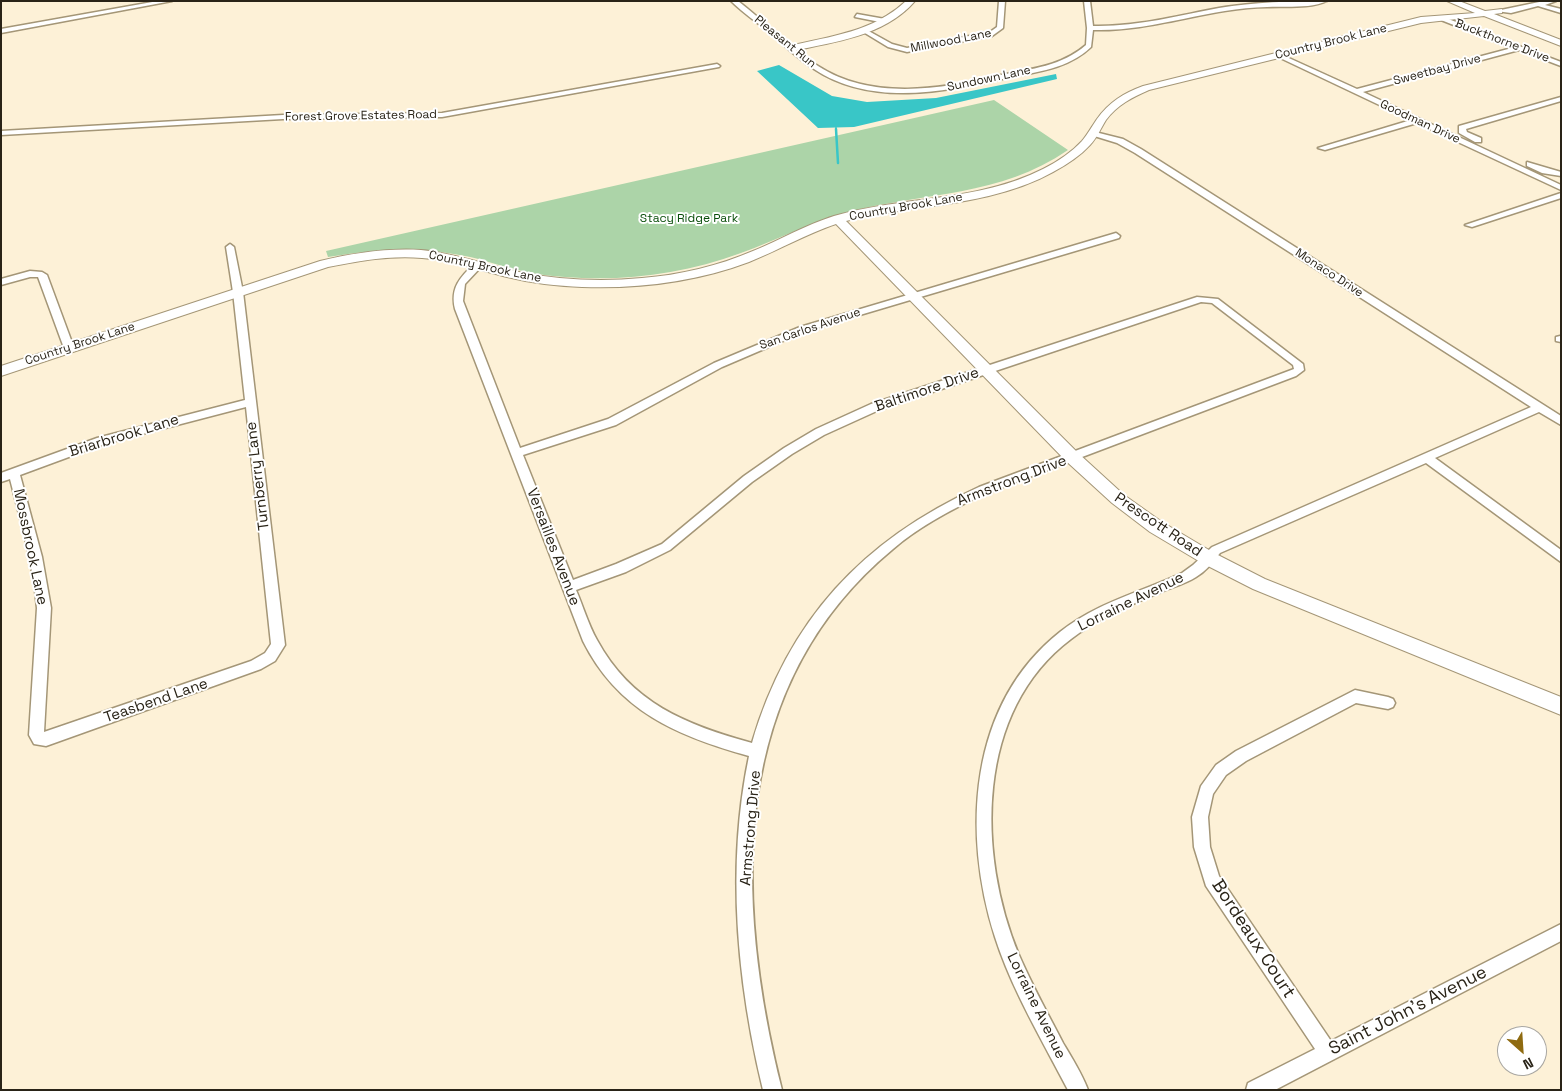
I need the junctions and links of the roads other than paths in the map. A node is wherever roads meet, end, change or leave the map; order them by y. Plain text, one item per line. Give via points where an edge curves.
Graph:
1 (169, 1) edge
2 (734, 1) edge
3 (911, 1) edge
4 (1002, 1) edge
5 (1087, 1) edge
6 (1324, 1) edge
7 (1451, 1) edge
8 (1473, 1) edge
9 (1525, 1) edge
10 (1530, 1) edge
11 (1553, 1) edge
12 (1310, 2) edge
13 (1539, 5) junction
14 (1499, 11) junction
15 (1561, 11) edge
16 (1484, 14) junction
17 (857, 16) dead end
18 (1444, 18) junction
19 (885, 20) junction
20 (1090, 28) junction
21 (863, 30) junction
22 (1, 31) edge
23 (1561, 34) edge
24 (1561, 43) edge
25 (792, 48) junction
26 (1520, 48) junction
27 (1278, 55) junction
28 (1561, 64) edge
29 (717, 66) dead end
30 (839, 80) joint
31 (1355, 92) junction
32 (1561, 99) edge
33 (1417, 121) junction
34 (1, 133) edge
35 (1094, 133) junction
36 (1322, 148) dead end
37 (1561, 174) edge
38 (1561, 188) edge
39 (1561, 195) edge
40 (838, 219) junction
41 (1468, 225) dead end
42 (1116, 236) dead end
43 (230, 247) dead end
44 (478, 265) junction
45 (1, 282) edge
46 (238, 292) junction
47 (913, 296) junction
48 (69, 348) junction
49 (985, 369) junction
50 (1299, 369) joint
51 (1, 370) edge
52 (250, 402) junction
53 (1539, 408) junction
54 (1561, 421) edge
55 (516, 453) junction
56 (1072, 457) junction
57 (1426, 457) junction
58 (7, 476) edge
59 (1561, 557) edge
60 (1208, 558) junction
61 (569, 587) junction
62 (270, 657) joint
63 (1388, 703) dead end
64 (1561, 706) edge
65 (39, 739) joint
66 (758, 752) junction
67 (1561, 932) edge
68 (1328, 1052) junction
69 (773, 1090) edge
70 (1079, 1090) edge
71 (1255, 1090) edge

1 - 22 street
2 - 25 street, Pleasant Run
3 - 19 street
4 - 21 street, Millwood Lane via 1000,28 996,32 916,49 896,49
5 - 20 street, Sundown Lane
6 - 12 street
7 - 16 street
8 - 14 street
9 - 14 street, Country Brook Lane via 1499,8
10 - 13 street
11 - 13 street, Country Brook Lane
12 - 20 street via 1291,6 1240,6 1149,26
13 - 14 street, Country Brook Lane via 1510,12
13 - 15 street
14 - 16 street, Country Brook Lane
14 - 23 street
16 - 18 street, Country Brook Lane
16 - 24 street
17 - 19 street
18 - 26 street, Buckthorne Drive
18 - 27 street, Country Brook Lane via 1421,20
19 - 21 street
20 - 30 street, Sundown Lane via 1088,46 1069,60 961,86 910,91
21 - 25 street
25 - 30 street, Pleasant Run via 819,70
26 - 28 street, Buckthorne Drive
26 - 31 street, Sweetbay Drive
27 - 31 street, Goodman Drive
27 - 35 street, Country Brook Lane via 1163,84 1120,102 1106,112
29 - 34 street, Forest Grove Estates Road via 442,115 283,117
31 - 33 street, Goodman Drive
32 - 37 street via 1461,130 1545,171
33 - 36 street
33 - 38 street, Goodman Drive
35 - 40 street, Country Brook Lane via 1061,163 1017,184 976,195 898,206
35 - 53 street, Monaco Drive via 1138,151
39 - 41 street
40 - 44 street, Country Brook Lane via 735,262 667,279 617,283 566,282 519,276
40 - 47 street, Prescott Road
42 - 47 street, San Carlos Avenue
43 - 46 street, Turnberry Lane
44 - 46 street, Country Brook Lane via 418,254 363,256 325,264
44 - 55 street, Versailles Avenue via 462,280 457,299
45 - 48 street via 37,274 44,276
46 - 48 street, Country Brook Lane
46 - 52 street, Turnberry Lane
47 - 49 street, Prescott Road
47 - 55 street, San Carlos Avenue via 832,319 775,340 718,365 612,422
48 - 51 street, Country Brook Lane
49 - 50 street, Baltimore Drive via 1204,298 1218,303 1295,360
49 - 56 street, Prescott Road
49 - 61 street, Baltimore Drive via 874,407 820,432 748,479 666,547
50 - 56 street, Armstrong Drive
52 - 58 street, Briarbrook Lane via 101,441
52 - 62 street, Turnberry Lane via 278,645
53 - 54 street, Monaco Drive
53 - 57 street, Lorraine Avenue
55 - 61 street, Versailles Avenue
56 - 60 street, Prescott Road via 1133,510
56 - 66 street, Armstrong Drive via 950,505 888,545 860,570 816,623 789,667
57 - 59 street
57 - 60 street, Lorraine Avenue via 1216,550
58 - 65 street, Mossbrook Lane via 30,533 43,594 36,735
60 - 64 street, Prescott Road via 1275,591
60 - 70 street, Lorraine Avenue via 1194,572 1114,607 1063,637 1022,680 1006,707 994,738 982,808 991,891 1003,936 1022,984
61 - 66 street, Versailles Avenue via 590,641 604,664 646,708 702,736
62 - 65 street, Teasbend Lane via 256,666
63 - 68 street, Bordeaux Court via 1355,696 1241,756 1220,770 1206,791 1200,817 1202,847 1212,880
66 - 69 street, Armstrong Drive via 750,797 745,898 757,1015
67 - 68 street, Saint John's Avenue
68 - 71 street, Saint John's Avenue

